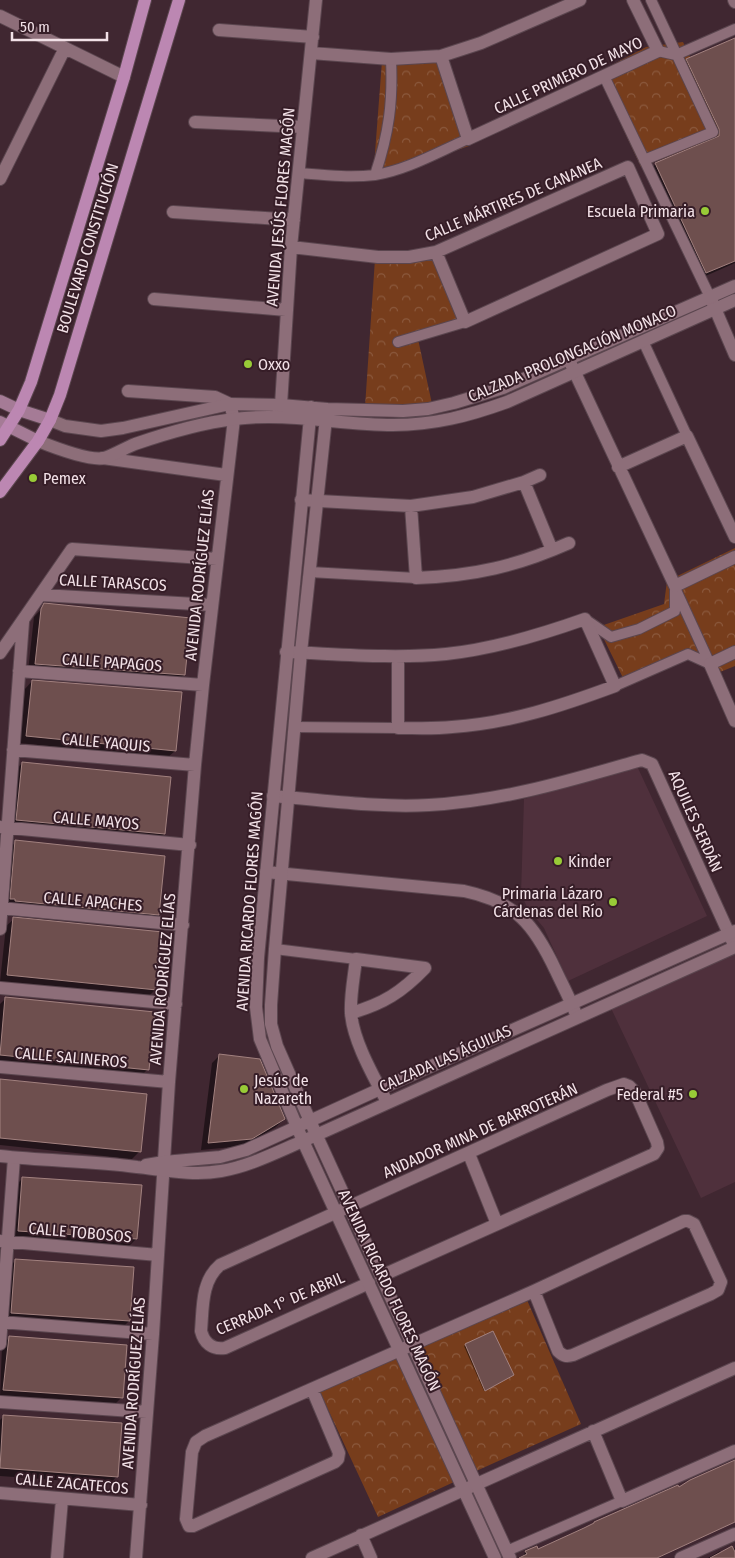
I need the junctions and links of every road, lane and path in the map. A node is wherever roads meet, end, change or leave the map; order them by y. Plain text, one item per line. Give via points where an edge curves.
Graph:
1 (145, 0) edge
2 (178, 0) edge
3 (316, 0) edge
4 (580, 0) edge
5 (634, 0) edge
6 (650, 0) edge
7 (0, 16) edge
8 (735, 29) edge
9 (219, 30) dead end
10 (312, 37) junction
11 (65, 48) junction
12 (658, 51) junction
13 (311, 53) junction
14 (676, 54) junction
15 (441, 56) junction
16 (391, 58) junction
17 (604, 76) junction
18 (124, 77) junction
19 (195, 122) dead end
20 (303, 127) junction
21 (468, 139) junction
22 (644, 160) junction
23 (298, 173) junction
24 (375, 174) junction
25 (0, 179) edge
26 (172, 212) dead end
27 (294, 220) junction
28 (291, 247) junction
29 (436, 252) junction
30 (735, 286) edge
31 (710, 297) junction
32 (154, 299) dead end
33 (735, 300) edge
34 (715, 309) junction
35 (286, 310) junction
36 (466, 322) junction
37 (643, 341) junction
38 (398, 342) dead end
39 (735, 355) edge
40 (569, 360) junction
41 (575, 372) junction
42 (128, 391) dead end
43 (0, 401) edge
44 (230, 404) junction
45 (19, 410) junction
46 (279, 410) junction
47 (311, 413) junction
48 (326, 414) junction
49 (234, 418) junction
50 (50, 420) junction
51 (5, 424) edge
52 (687, 436) junction
53 (0, 440) edge
54 (38, 441) junction
55 (102, 458) junction
56 (618, 467) junction
57 (226, 475) junction
58 (540, 475) dead end
59 (524, 482) junction
60 (0, 492) edge
61 (301, 500) junction
62 (317, 501) junction
63 (410, 506) junction
64 (735, 537) edge
65 (569, 543) dead end
66 (552, 550) junction
67 (734, 558) edge
68 (217, 559) junction
69 (310, 572) junction
70 (416, 578) junction
71 (675, 586) junction
72 (42, 594) junction
73 (212, 605) junction
74 (585, 619) junction
75 (22, 622) junction
76 (286, 652) junction
77 (301, 652) junction
78 (735, 652) edge
79 (0, 653) edge
80 (398, 656) junction
81 (710, 664) junction
82 (19, 671) junction
83 (203, 686) junction
84 (615, 686) junction
85 (735, 721) edge
86 (294, 727) junction
87 (398, 728) junction
88 (13, 750) junction
89 (195, 765) junction
90 (273, 796) junction
91 (288, 797) junction
92 (4, 827) edge
93 (190, 845) junction
94 (266, 872) junction
95 (282, 873) junction
96 (1, 909) edge
97 (183, 925) junction
98 (0, 929) edge
99 (732, 933) edge
100 (735, 947) edge
101 (275, 949) junction
102 (356, 959) junction
103 (0, 988) edge
104 (176, 1004) junction
105 (572, 1004) junction
106 (351, 1012) junction
107 (577, 1017) junction
108 (0, 1067) edge
109 (169, 1082) junction
110 (380, 1089) junction
111 (387, 1102) junction
112 (310, 1121) junction
113 (298, 1127) junction
114 (316, 1135) junction
115 (304, 1141) junction
116 (468, 1154) junction
117 (0, 1156) edge
118 (14, 1158) junction
119 (163, 1167) junction
120 (349, 1206) junction
121 (336, 1212) junction
122 (497, 1224) junction
123 (4, 1242) edge
124 (158, 1255) junction
125 (381, 1276) junction
126 (369, 1283) junction
127 (534, 1292) junction
128 (1, 1322) edge
129 (153, 1334) junction
130 (0, 1344) edge
131 (412, 1345) junction
132 (400, 1350) junction
133 (735, 1368) edge
134 (312, 1388) junction
135 (0, 1402) edge
136 (148, 1412) junction
137 (593, 1430) junction
138 (735, 1451) edge
139 (476, 1483) junction
140 (464, 1488) junction
141 (0, 1493) edge
142 (62, 1499) junction
143 (622, 1501) junction
144 (140, 1505) junction
145 (735, 1534) edge
146 (361, 1535) junction
147 (509, 1554) edge
148 (56, 1558) edge
149 (136, 1558) edge
150 (312, 1558) edge
151 (371, 1558) edge
152 (495, 1558) edge
153 (681, 1558) edge

1 - 18 main road, BOULEVARD CONSTITUCIÓN
2 - 50 main road, BOULEVARD CONSTITUCIÓN
3 - 10 street, AVENIDA JESÚS FLORES MAGÓN
4 - 15 street via 480,43
5 - 12 street, CALLE PRIMERO DE MAYO
6 - 14 street
7 - 11 street
8 - 14 street
9 - 10 street
10 - 13 street, AVENIDA JESÚS FLORES MAGÓN
11 - 18 street
11 - 25 street
12 - 14 street
12 - 17 street, CALLE PRIMERO DE MAYO
13 - 16 street
13 - 20 street, AVENIDA JESÚS FLORES MAGÓN
14 - 22 street via 713,132
15 - 16 street
15 - 21 street
16 - 24 street via 390,118
17 - 21 street, CALLE PRIMERO DE MAYO
17 - 22 street
18 - 45 main road, BOULEVARD CONSTITUCIÓN via 31,382
19 - 20 street
20 - 23 street, AVENIDA JESÚS FLORES MAGÓN
21 - 24 street, CALLE PRIMERO DE MAYO via 402,168
22 - 31 street
23 - 24 street, CALLE PRIMERO DE MAYO
23 - 27 street, AVENIDA JESÚS FLORES MAGÓN
26 - 27 street
27 - 28 street, AVENIDA JESÚS FLORES MAGÓN
28 - 29 street, CALLE MÁRTIRES DE CANANEA via 378,257 410,258
28 - 35 street, AVENIDA JESÚS FLORES MAGÓN
29 - 36 street
29 - 36 street, CALLE MÁRTIRES DE CANANEA via 628,167 658,234
30 - 31 street, CALZADA PROLONGACIÓN MONACO
31 - 34 street
31 - 40 street, CALZADA PROLONGACIÓN MONACO
32 - 35 street
33 - 34 street, CALZADA PROLONGACIÓN MONACO
34 - 37 street, CALZADA PROLONGACIÓN MONACO
34 - 39 street
35 - 46 street, AVENIDA JESÚS FLORES MAGÓN
36 - 38 street
37 - 41 street, CALZADA PROLONGACIÓN MONACO
37 - 52 street
40 - 41 street
40 - 48 street, CALZADA PROLONGACIÓN MONACO via 503,388 454,404 403,411
41 - 48 street, CALZADA PROLONGACIÓN MONACO via 475,414 441,422 390,425
41 - 56 street
42 - 44 street via 215,397
43 - 45 main road
44 - 46 street, CALZADA PROLONGACIÓN MONACO
44 - 49 street, AVENIDA RODRÍGUEZ ELÍAS
44 - 50 street, CALZADA PROLONGACIÓN MONACO via 102,432
45 - 50 main road
45 - 51 main road, BOULEVARD CONSTITUCIÓN
46 - 47 street, CALZADA PROLONGACIÓN MONACO
46 - 49 street, CALZADA PROLONGACIÓN MONACO
47 - 48 street, CALZADA PROLONGACIÓN MONACO
47 - 61 street, AVENIDA RICARDO FLORES MAGÓN
48 - 62 street, AVENIDA RICARDO FLORES MAGÓN
49 - 55 street, CALZADA PROLONGACIÓN MONACO via 160,435
49 - 57 street, AVENIDA RODRÍGUEZ ELÍAS
50 - 54 main road, BOULEVARD CONSTITUCIÓN
51 - 53 main road, BOULEVARD CONSTITUCIÓN
51 - 54 main road
52 - 56 street
52 - 64 street
54 - 55 street via 63,451
54 - 60 main road, BOULEVARD CONSTITUCIÓN
55 - 57 street
56 - 71 street
57 - 68 street, AVENIDA RODRÍGUEZ ELÍAS
58 - 59 street
59 - 63 street via 474,497
59 - 66 street
61 - 62 street
61 - 76 street, AVENIDA RICARDO FLORES MAGÓN
62 - 63 street
62 - 69 street, AVENIDA RICARDO FLORES MAGÓN
63 - 70 street
65 - 66 street
66 - 70 street via 516,564 482,572
67 - 71 street
68 - 72 street, CALLE TARASCOS via 72,549
68 - 73 street, AVENIDA RODRÍGUEZ ELÍAS
69 - 70 street
69 - 77 street, AVENIDA RICARDO FLORES MAGÓN
71 - 74 street via 675,611 639,629 611,637
71 - 81 street
72 - 73 street, CALLE TARASCOS
72 - 75 street, CALLE TARASCOS
73 - 83 street, AVENIDA RODRÍGUEZ ELÍAS
74 - 80 street via 540,635 493,646 446,654
74 - 84 street
75 - 79 street, CALLE TARASCOS
75 - 82 street
76 - 77 street
76 - 90 street, AVENIDA RICARDO FLORES MAGÓN
77 - 80 street
77 - 86 street, AVENIDA RICARDO FLORES MAGÓN
78 - 81 street
80 - 87 street
81 - 84 street via 688,654
81 - 85 street
82 - 83 street, CALLE PAPAGOS
82 - 88 street
83 - 89 street, AVENIDA RODRÍGUEZ ELÍAS
84 - 87 street via 562,706 508,720 452,727
86 - 87 street
86 - 91 street, AVENIDA RICARDO FLORES MAGÓN
88 - 89 street, CALLE YAQUIS
88 - 92 street
89 - 93 street, AVENIDA RODRÍGUEZ ELÍAS
90 - 91 street
90 - 94 street, AVENIDA RICARDO FLORES MAGÓN
91 - 95 street, AVENIDA RICARDO FLORES MAGÓN
91 - 99 street, AQUILES SERDÁN via 428,805 481,800 538,789 642,760 652,764
92 - 93 street, CALLE MAYOS
92 - 96 street
93 - 97 street, AVENIDA RODRÍGUEZ ELÍAS
94 - 95 street
94 - 113 street, AVENIDA RICARDO FLORES MAGÓN via 258,958 257,1023 260,1039
95 - 101 street, AVENIDA RICARDO FLORES MAGÓN
95 - 105 street via 464,891 503,904 535,931
96 - 97 street, CALLE APACHES
96 - 98 street
97 - 104 street, AVENIDA RODRÍGUEZ ELÍAS
99 - 100 street, AQUILES SERDÁN
99 - 105 street, CALZADA LAS ÁGUILAS
100 - 107 street, CALZADA LAS ÁGUILAS
101 - 102 street
101 - 112 street, AVENIDA RICARDO FLORES MAGÓN via 271,1024 277,1046
102 - 106 street
102 - 106 street via 425,968 392,997 372,1007
103 - 104 street
104 - 109 street, AVENIDA RODRÍGUEZ ELÍAS
105 - 107 street
105 - 110 street, CALZADA LAS ÁGUILAS
106 - 110 street via 359,1044
107 - 111 street, CALZADA LAS ÁGUILAS
108 - 109 street, CALLE SALINEROS
109 - 119 street, AVENIDA RODRÍGUEZ ELÍAS
110 - 111 street
110 - 112 street, CALZADA LAS ÁGUILAS
111 - 114 street, CALZADA LAS ÁGUILAS
112 - 113 street, CALZADA LAS ÁGUILAS
112 - 114 street, AVENIDA RICARDO FLORES MAGÓN
113 - 115 street, AVENIDA RICARDO FLORES MAGÓN
113 - 119 street, CALZADA LAS ÁGUILAS via 233,1154
114 - 115 street, CALZADA LAS ÁGUILAS
114 - 120 street, AVENIDA RICARDO FLORES MAGÓN
115 - 119 street, CALZADA LAS ÁGUILAS via 233,1169 200,1173
115 - 121 street, AVENIDA RICARDO FLORES MAGÓN
116 - 120 street, ANDADOR MINA DE BARROTERÁN
116 - 122 street
116 - 122 street, ANDADOR MINA DE BARROTERÁN via 624,1084 635,1092 657,1142 656,1151 650,1156
117 - 118 street
118 - 119 street
118 - 123 street
119 - 124 street, AVENIDA RODRÍGUEZ ELÍAS
120 - 121 street, ANDADOR MINA DE BARROTERÁN
120 - 125 street, AVENIDA RICARDO FLORES MAGÓN
121 - 126 street, AVENIDA RICARDO FLORES MAGÓN
121 - 126 street, CERRADA 1° DE ABRIL via 227,1261 214,1270 206,1285 203,1338 214,1348 225,1348
122 - 125 street
123 - 124 street, CALLE TOBOSOS
123 - 128 street
124 - 129 street, AVENIDA RODRÍGUEZ ELÍAS
125 - 131 street, AVENIDA RICARDO FLORES MAGÓN
126 - 132 street, AVENIDA RICARDO FLORES MAGÓN
127 - 127 street via 688,1220 694,1224 721,1282 718,1290 711,1294 567,1356 558,1351
127 - 131 street
128 - 129 street
128 - 130 street
129 - 136 street, AVENIDA RODRÍGUEZ ELÍAS
131 - 132 street
131 - 139 street, AVENIDA RICARDO FLORES MAGÓN
132 - 134 street
132 - 140 street, AVENIDA RICARDO FLORES MAGÓN
133 - 137 street
134 - 134 street via 339,1453 336,1462 189,1526 186,1519 192,1452 196,1442
135 - 136 street
136 - 144 street, AVENIDA RODRÍGUEZ ELÍAS
137 - 139 street
137 - 143 street
138 - 143 street
139 - 140 street
139 - 147 street, AVENIDA RICARDO FLORES MAGÓN
140 - 146 street
140 - 152 street, AVENIDA RICARDO FLORES MAGÓN
141 - 142 street, CALLE ZACATECOS
142 - 144 street, CALLE ZACATECOS
142 - 148 street
143 - 147 street
144 - 149 street, AVENIDA RODRÍGUEZ ELÍAS
145 - 153 street
146 - 150 street
146 - 151 street

